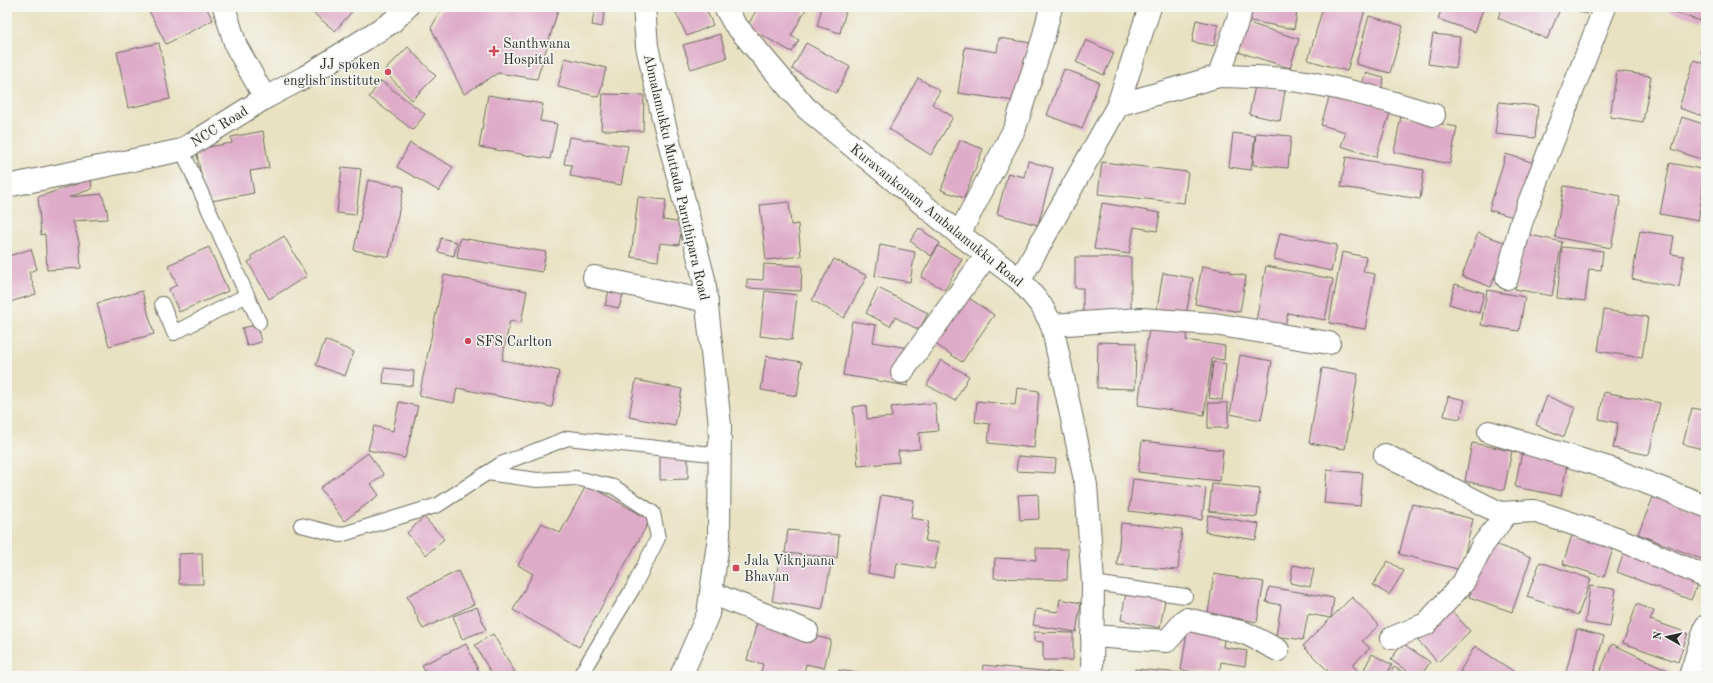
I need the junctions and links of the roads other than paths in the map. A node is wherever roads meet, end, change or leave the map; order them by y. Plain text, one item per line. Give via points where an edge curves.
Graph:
1 (224, 7) edge
2 (407, 7) edge
3 (644, 7) edge
4 (725, 7) edge
5 (1051, 7) edge
6 (1150, 7) edge
7 (1242, 7) edge
8 (1604, 7) edge
9 (1219, 76) junction
10 (265, 98) junction
11 (1118, 105) junction
12 (1434, 115) dead end
13 (182, 150) junction
14 (7, 186) edge
15 (959, 234) junction
16 (987, 255) junction
17 (594, 277) dead end
18 (1507, 278) dead end
19 (1020, 280) junction
20 (247, 295) junction
21 (707, 302) junction
22 (162, 304) dead end
23 (259, 322) dead end
24 (1052, 325) junction
25 (1329, 343) dead end
26 (902, 372) dead end
27 (1489, 432) dead end
28 (720, 455) junction
29 (1385, 455) dead end
30 (487, 473) junction
31 (1706, 506) edge
32 (1507, 513) junction
33 (301, 525) dead end
34 (1706, 577) edge
35 (1093, 583) junction
36 (711, 593) junction
37 (1185, 596) dead end
38 (1706, 626) edge
39 (808, 631) dead end
40 (1092, 636) junction
41 (1392, 638) dead end
42 (1278, 650) dead end
43 (581, 676) edge
44 (681, 676) edge
45 (1092, 676) edge
46 (1690, 676) edge

1 - 10 street via 236,46
2 - 10 street, NCC Road via 392,22 305,77
3 - 21 street, Abmalamukku Muttada Paruthipara Road via 647,46 704,278
4 - 15 street, Kuravankonam Ambalamukku Road via 734,22 806,108
5 - 15 street via 1015,128
6 - 11 street
7 - 9 street
8 - 18 street via 1521,223
9 - 11 street
9 - 12 street via 1315,83
10 - 13 street, NCC Road
11 - 19 street
13 - 14 street, NCC Road
13 - 20 lane
15 - 16 street, Kuravankonam Ambalamukku Road
16 - 19 street, Kuravankonam Ambalamukku Road
16 - 26 street
17 - 21 street
19 - 24 street, Kuravankonam Ambalamukku Road via 1041,305
20 - 22 lane via 174,333
20 - 23 lane
21 - 28 street, Abmalamukku Muttada Paruthipara Road via 720,425
24 - 25 street via 1141,319 1214,324
24 - 35 street, Kuravankonam Ambalamukku Road via 1086,484
27 - 31 street via 1612,469
28 - 30 lane via 568,438 501,464
28 - 36 street, Abmalamukku Muttada Paruthipara Road via 719,536
29 - 32 street via 1500,514
30 - 33 lane via 438,505 340,535
30 - 43 lane via 537,480 576,478 614,487 653,513 658,538 633,588
32 - 34 street via 1534,511 1619,539
32 - 41 street via 1482,546 1463,583 1426,624
35 - 37 lane
35 - 40 street, Kuravankonam Ambalamukku Road
36 - 39 street
36 - 44 street, Abmalamukku Muttada Paruthipara Road via 708,614
38 - 46 street
40 - 42 street via 1167,641 1186,620 1246,633
40 - 45 street, Kuravankonam Ambalamukku Road

